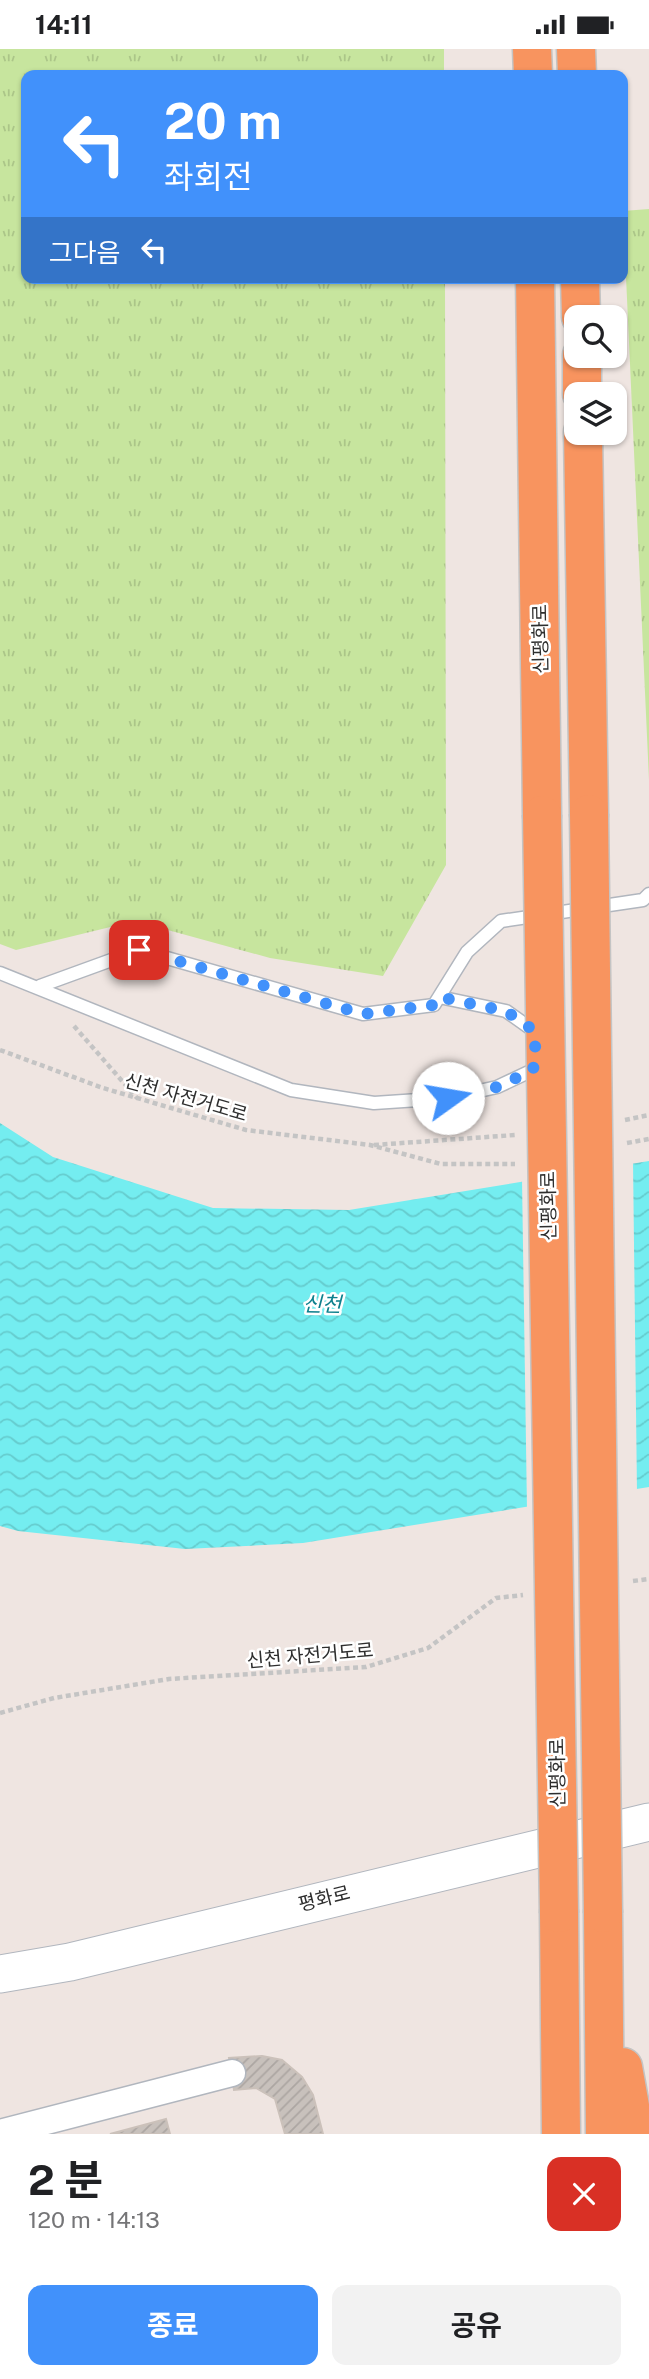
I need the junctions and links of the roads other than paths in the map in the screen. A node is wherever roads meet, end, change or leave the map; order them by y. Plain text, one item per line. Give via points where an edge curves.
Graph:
1 (533, 49) edge
2 (576, 49) edge
3 (533, 70) edge
4 (577, 70) edge
5 (536, 284) edge
6 (580, 284) edge
7 (581, 305) edge
8 (583, 445) edge
9 (649, 894) edge
10 (0, 973) edge
11 (40, 986) junction
12 (439, 997) junction
13 (649, 1822) edge
14 (602, 1953) junction
15 (0, 1974) edge
16 (232, 2073) dead end
17 (0, 2133) edge
18 (561, 2134) edge
19 (605, 2134) edge
20 (635, 2134) edge

1 - 3 highway
2 - 4 highway
5 - 18 highway, 신평화로, bridge
6 - 7 highway
8 - 14 highway, bridge
9 - 12 lane via 643,900 501,921 467,952
10 - 11 lane
11 - 12 lane via 139,950 363,1014 434,1005
11 - 12 lane via 291,1090 373,1103 448,1098 497,1087 533,1070 533,1030 506,1011
13 - 15 main road, 평화로 via 70,1962
14 - 19 highway
14 - 20 highway
16 - 17 street

